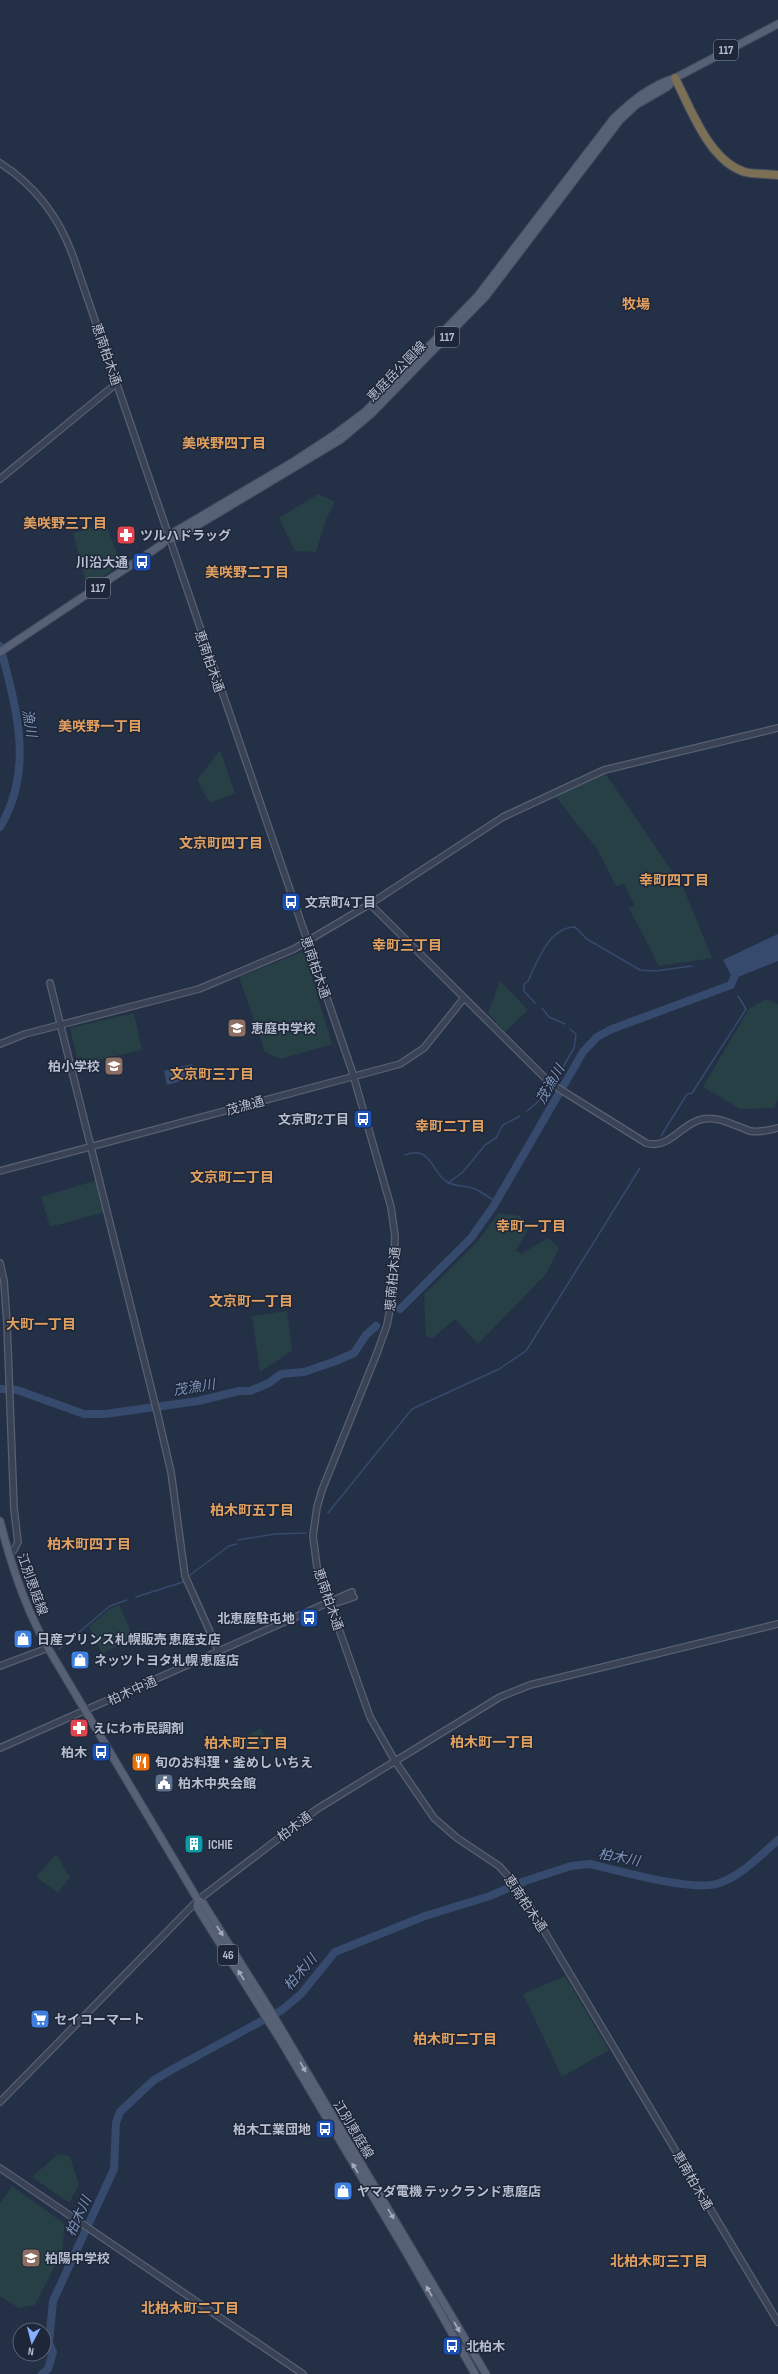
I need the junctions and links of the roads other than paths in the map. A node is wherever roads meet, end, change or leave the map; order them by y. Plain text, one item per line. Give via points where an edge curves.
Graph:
1 (778, 24) edge
2 (675, 78) junction
3 (0, 163) edge
4 (776, 173) edge
5 (117, 383) junction
6 (0, 479) edge
7 (169, 540) junction
8 (0, 652) edge
9 (778, 728) edge
10 (370, 904) junction
11 (307, 942) junction
12 (50, 983) dead end
13 (464, 998) junction
14 (61, 1024) junction
15 (0, 1044) edge
16 (353, 1076) junction
17 (778, 1128) edge
18 (92, 1147) junction
19 (0, 1171) edge
20 (0, 1263) edge
21 (0, 1521) edge
22 (9, 1554) junction
23 (353, 1595) dead end
24 (330, 1603) junction
25 (778, 1624) edge
26 (48, 1648) junction
27 (219, 1652) junction
28 (0, 1666) edge
29 (84, 1711) junction
30 (0, 1748) edge
31 (395, 1761) junction
32 (198, 1900) junction
33 (274, 2023) junction
34 (0, 2102) edge
35 (0, 2168) edge
36 (778, 2322) edge
37 (303, 2374) edge
38 (475, 2374) edge
39 (486, 2374) edge

1 - 2 main road, 恵庭岳公園線 / 117
2 - 4 highway via 708,141 719,156 746,173
2 - 7 main road, 恵庭岳公園線 / 117 via 667,87 636,105 620,120 486,296 371,414 340,440
3 - 5 street, 恵南柏木通 via 36,191 61,228 74,256
5 - 6 street
5 - 7 street, 恵南柏木通
7 - 8 main road, 恵庭岳公園線 / 117
7 - 11 street, 恵南柏木通
9 - 10 street via 604,770 503,817
10 - 11 street
10 - 13 street
11 - 14 street via 198,989
11 - 16 street, 恵南柏木通
12 - 14 street
13 - 16 street, 茂漁通 via 419,1052 400,1064
13 - 17 street via 558,1088 652,1145 663,1144 693,1122 703,1119 726,1121 751,1131
14 - 15 street
14 - 18 street
16 - 18 street, 茂漁通
16 - 24 street, 恵南柏木通 via 391,1207 395,1236 394,1276 387,1325 317,1507 314,1548 320,1578
18 - 19 street, 茂漁通
18 - 27 street via 171,1472 185,1576
20 - 22 street via 5,1296 14,1509 18,1542
21 - 22 main road, 江別恵庭線 / 46
22 - 26 main road, 江別恵庭線 / 46 via 29,1611
23 - 24 street, 柏木中通
24 - 27 street, 柏木中通
24 - 31 street, 恵南柏木通 via 370,1717
25 - 31 street, 柏木通 via 604,1665 514,1690
26 - 28 street
26 - 29 main road, 江別恵庭線 / 46
27 - 29 street, 柏木中通
29 - 30 street, 柏木中通
29 - 32 main road, 江別恵庭線 / 46
31 - 32 street, 柏木通 via 317,1809
31 - 36 street, 恵南柏木通 via 425,1807 441,1825 494,1862 510,1877 526,1900
32 - 33 main road, 江別恵庭線 / 46 via 203,1903
32 - 34 street, 柏木通
38 -> 33 main road, 江別恵庭線 / 46
33 -> 39 main road, 江別恵庭線 / 46
35 - 37 street

